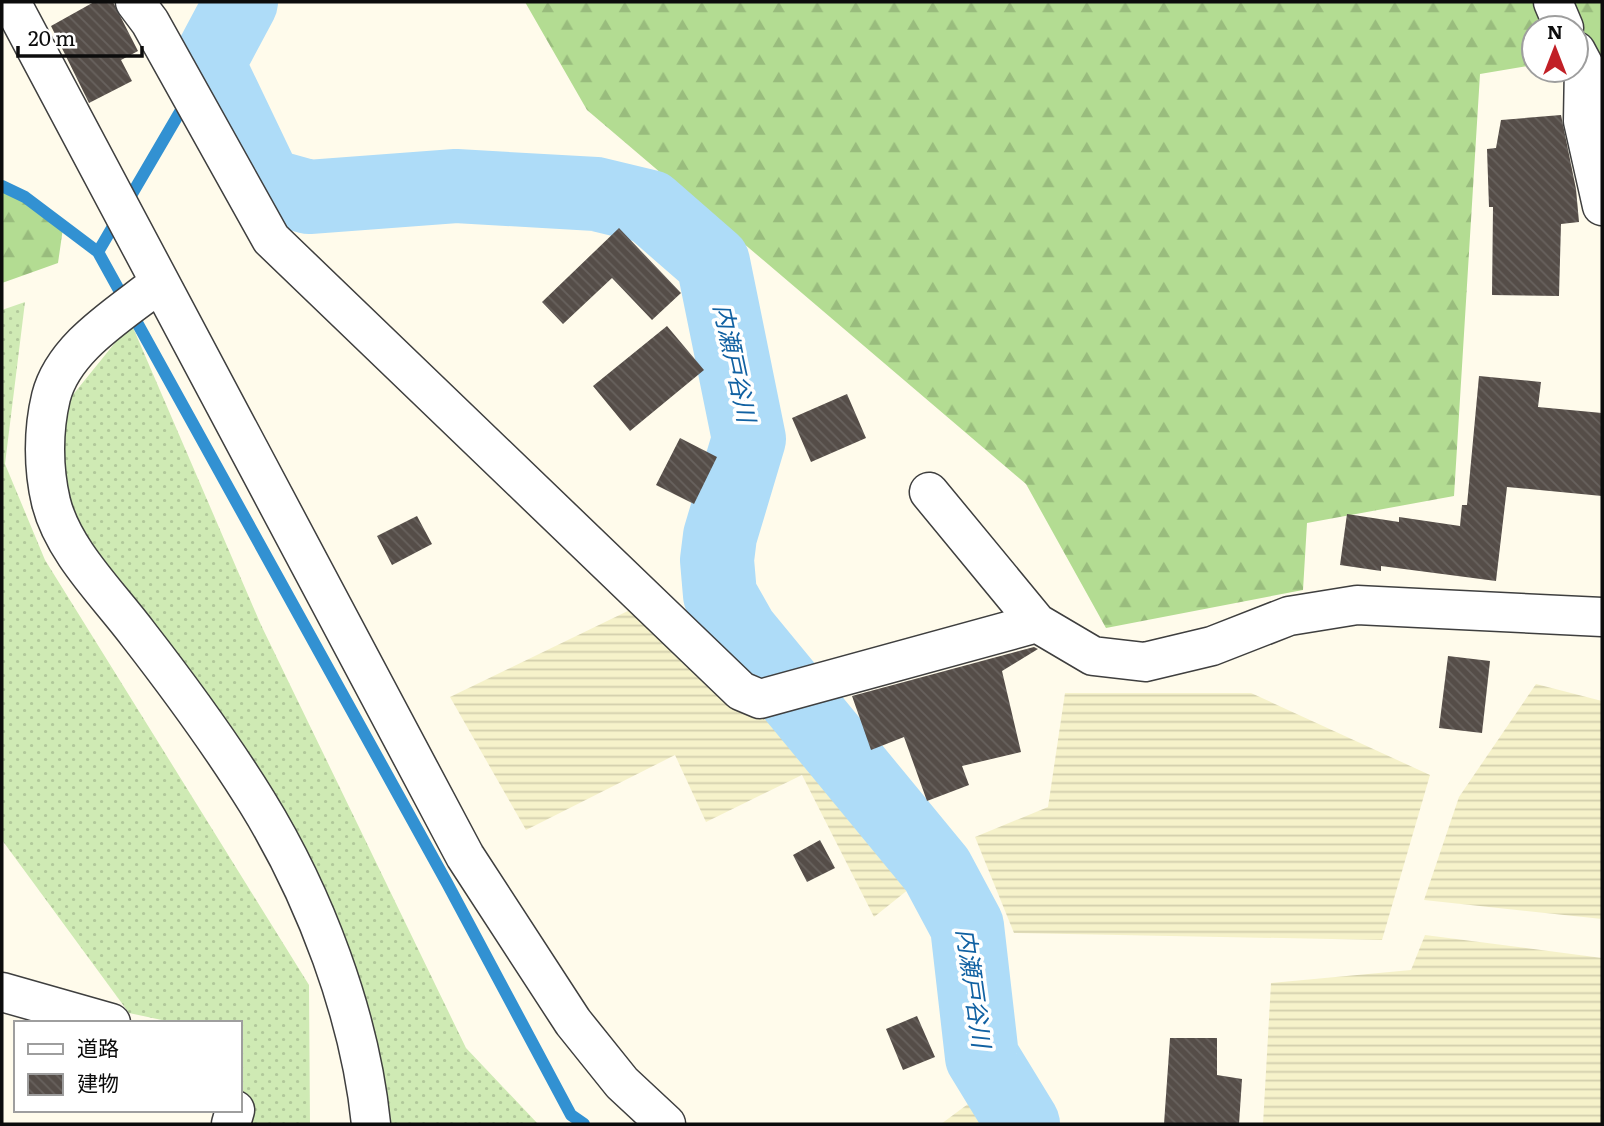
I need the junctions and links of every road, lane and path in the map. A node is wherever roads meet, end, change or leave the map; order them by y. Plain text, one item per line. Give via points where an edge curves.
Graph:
1 (11, 2) edge
2 (135, 2) edge
3 (1584, 84) edge
4 (1602, 206) edge
5 (153, 288) junction
6 (929, 492) dead end
7 (1602, 617) edge
8 (1037, 623) junction
9 (2, 992) edge
10 (104, 1021) edge
11 (371, 1124) edge
12 (666, 1124) edge

1 - 5 street via 138,243
2 - 8 street via 271,239 741,691 760,699
3 - 4 street via 1583,121
5 - 11 street via 90,337 52,394 45,459 51,503 71,547 187,698 276,837 313,911 336,971 364,1070
5 - 12 street via 465,856 573,1022 622,1083
6 - 8 street
7 - 8 street via 1357,605 1289,616 1212,646 1146,662 1093,656
9 - 10 street

